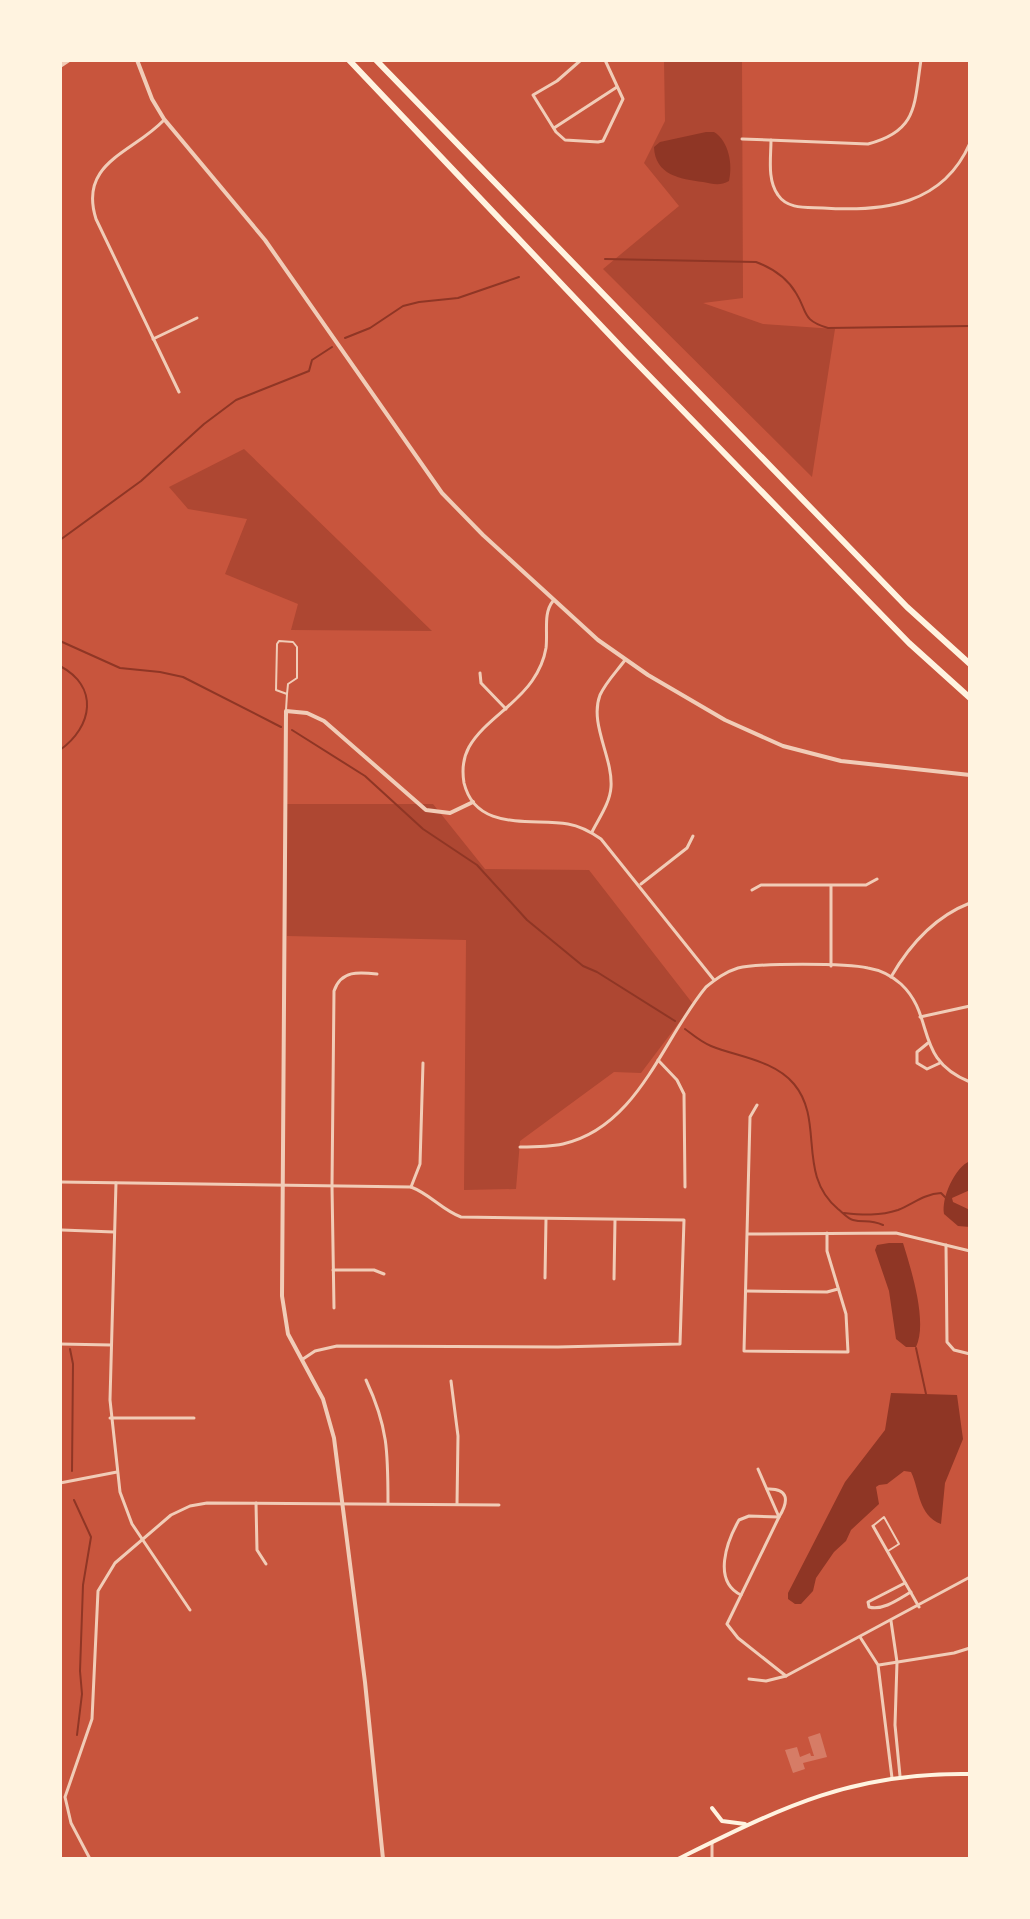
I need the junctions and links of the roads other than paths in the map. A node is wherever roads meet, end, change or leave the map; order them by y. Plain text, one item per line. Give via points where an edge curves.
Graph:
1 (69, 60) edge
2 (137, 60) edge
3 (349, 60) edge
4 (376, 60) edge
5 (581, 60) edge
6 (605, 60) edge
7 (921, 60) edge
8 (60, 66) edge
9 (617, 87) junction
10 (164, 119) junction
11 (554, 128) junction
12 (742, 139) dead end
13 (771, 140) junction
14 (970, 143) edge
15 (197, 318) dead end
16 (153, 339) junction
17 (179, 392) dead end
18 (553, 601) junction
19 (625, 660) junction
20 (970, 664) edge
21 (480, 673) dead end
22 (287, 694) junction
23 (970, 698) edge
24 (506, 709) junction
25 (286, 711) junction
26 (970, 775) edge
27 (473, 802) junction
28 (592, 832) junction
29 (693, 836) dead end
30 (877, 879) dead end
31 (640, 885) junction
32 (831, 885) junction
33 (752, 890) dead end
34 (970, 903) edge
35 (831, 966) junction
36 (377, 974) dead end
37 (891, 977) junction
38 (714, 980) junction
39 (970, 1006) edge
40 (920, 1017) junction
41 (928, 1043) junction
42 (658, 1059) junction
43 (423, 1063) dead end
44 (940, 1063) junction
45 (970, 1082) edge
46 (757, 1105) dead end
47 (520, 1147) dead end
48 (60, 1182) edge
49 (116, 1182) junction
50 (283, 1184) junction
51 (332, 1186) junction
52 (411, 1187) junction
53 (685, 1187) dead end
54 (546, 1219) junction
55 (615, 1220) junction
56 (62, 1230) edge
57 (114, 1232) junction
58 (827, 1233) junction
59 (748, 1234) junction
60 (946, 1244) junction
61 (970, 1251) edge
62 (333, 1270) junction
63 (384, 1274) dead end
64 (545, 1278) dead end
65 (614, 1279) dead end
66 (839, 1289) junction
67 (746, 1291) junction
68 (334, 1308) dead end
69 (60, 1344) edge
70 (111, 1345) junction
71 (970, 1354) edge
72 (301, 1361) junction
73 (366, 1380) dead end
74 (451, 1381) dead end
75 (110, 1418) junction
76 (194, 1418) dead end
77 (758, 1469) dead end
78 (117, 1472) junction
79 (60, 1483) edge
80 (767, 1489) junction
81 (256, 1503) junction
82 (342, 1503) junction
83 (388, 1503) junction
84 (457, 1504) junction
85 (499, 1505) dead end
86 (779, 1517) junction
87 (873, 1526) joint
88 (141, 1540) junction
89 (888, 1551) junction
90 (266, 1564) dead end
91 (970, 1577) edge
92 (905, 1583) junction
93 (911, 1592) junction
94 (741, 1595) junction
95 (919, 1607) junction
96 (190, 1610) dead end
97 (891, 1621) junction
98 (860, 1637) junction
99 (970, 1648) edge
100 (897, 1662) junction
101 (878, 1665) junction
102 (786, 1676) junction
103 (749, 1679) dead end
104 (896, 1716) junction
105 (886, 1717) junction
106 (970, 1774) edge
107 (900, 1777) junction
108 (892, 1778) junction
109 (63, 1799) edge
110 (712, 1808) dead end
111 (747, 1824) junction
112 (712, 1842) junction
113 (90, 1859) edge
114 (383, 1859) edge
115 (678, 1859) edge
116 (712, 1859) edge

1 - 8 street
2 - 10 street
3 - 23 highway via 898,632
4 - 20 highway via 907,607
5 - 11 street via 533,95
6 - 9 street
7 - 13 street via 910,118 887,139 868,144
9 - 11 street
9 - 11 street via 623,99 603,141 565,140
10 - 16 street via 105,166 92,196 96,219
10 - 18 street via 265,240 442,493
12 - 13 street
13 - 14 street via 777,194 794,207 850,210 903,204 931,190
15 - 16 street
16 - 17 street
18 - 19 street
18 - 24 street via 540,668
19 - 26 street via 725,720 783,746 841,761
19 - 28 street via 598,702 611,785
21 - 24 street via 481,683
22 - 22 lane via 276,690 279,641 297,647 297,678 288,684
22 - 25 lane
24 - 27 street via 466,755 463,779
25 - 27 street via 324,721 426,810 450,813
25 - 50 street
27 - 28 street via 500,820 567,824
28 - 31 street
29 - 31 street via 687,848
30 - 32 street via 866,885
31 - 38 street
32 - 33 street via 761,885
32 - 35 street
34 - 37 street via 920,936
35 - 37 street via 867,967
35 - 38 street via 750,966
36 - 51 street via 345,975 334,991
37 - 40 street via 909,994
38 - 42 street
39 - 40 street
40 - 41 street
41 - 44 street
41 - 44 street via 917,1052 917,1063 927,1069
42 - 47 street via 626,1106 599,1129 563,1144
42 - 53 street via 684,1094
43 - 52 street via 420,1164
44 - 45 street
46 - 59 street via 750,1117
48 - 49 street
49 - 50 street
49 - 57 street
50 - 51 street
50 - 72 street via 284,1318
51 - 52 street
51 - 62 street
52 - 54 street via 461,1217
54 - 55 street
54 - 64 street
55 - 65 street
55 - 72 street via 684,1220 680,1344 337,1346
56 - 57 street
57 - 70 street
58 - 59 street
58 - 60 street via 896,1233
58 - 66 street
59 - 67 street
60 - 61 street
60 - 71 street via 947,1342
62 - 63 street
62 - 68 street
66 - 67 street
66 - 67 street via 848,1352 744,1351
69 - 70 street
70 - 75 street
72 - 82 street via 328,1413
73 - 83 street via 387,1437
74 - 84 street via 458,1436
75 - 76 street
75 - 78 street
77 - 80 street
78 - 79 street
78 - 88 street via 125,1508
80 - 86 street
80 - 86 street via 787,1496
81 - 82 street
81 - 88 street via 190,1506
81 - 90 street via 257,1550
82 - 83 street
82 - 114 street
83 - 84 street
84 - 85 street
86 - 94 street
86 - 94 street via 749,1516 739,1520 731,1534 724,1550 725,1569 732,1591
87 - 89 street
87 - 89 lane via 884,1517 899,1544
88 - 96 street
88 - 109 street via 115,1563 98,1591 92,1719
89 - 92 street
91 - 95 street
92 - 93 street
92 - 93 street via 868,1602 869,1607 876,1609
93 - 95 street
94 - 102 street via 727,1624
95 - 97 street
97 - 98 street
97 - 100 street
98 - 101 street
98 - 102 street
99 - 100 street
100 - 101 street
100 - 104 street
101 - 105 street
102 - 103 street
104 - 105 street
104 - 107 street
105 - 108 street
106 - 107 main road
107 - 108 main road
108 - 111 main road via 809,1798
109 - 113 street
110 - 111 main road via 722,1821
111 - 112 main road
112 - 115 main road
112 - 116 street

